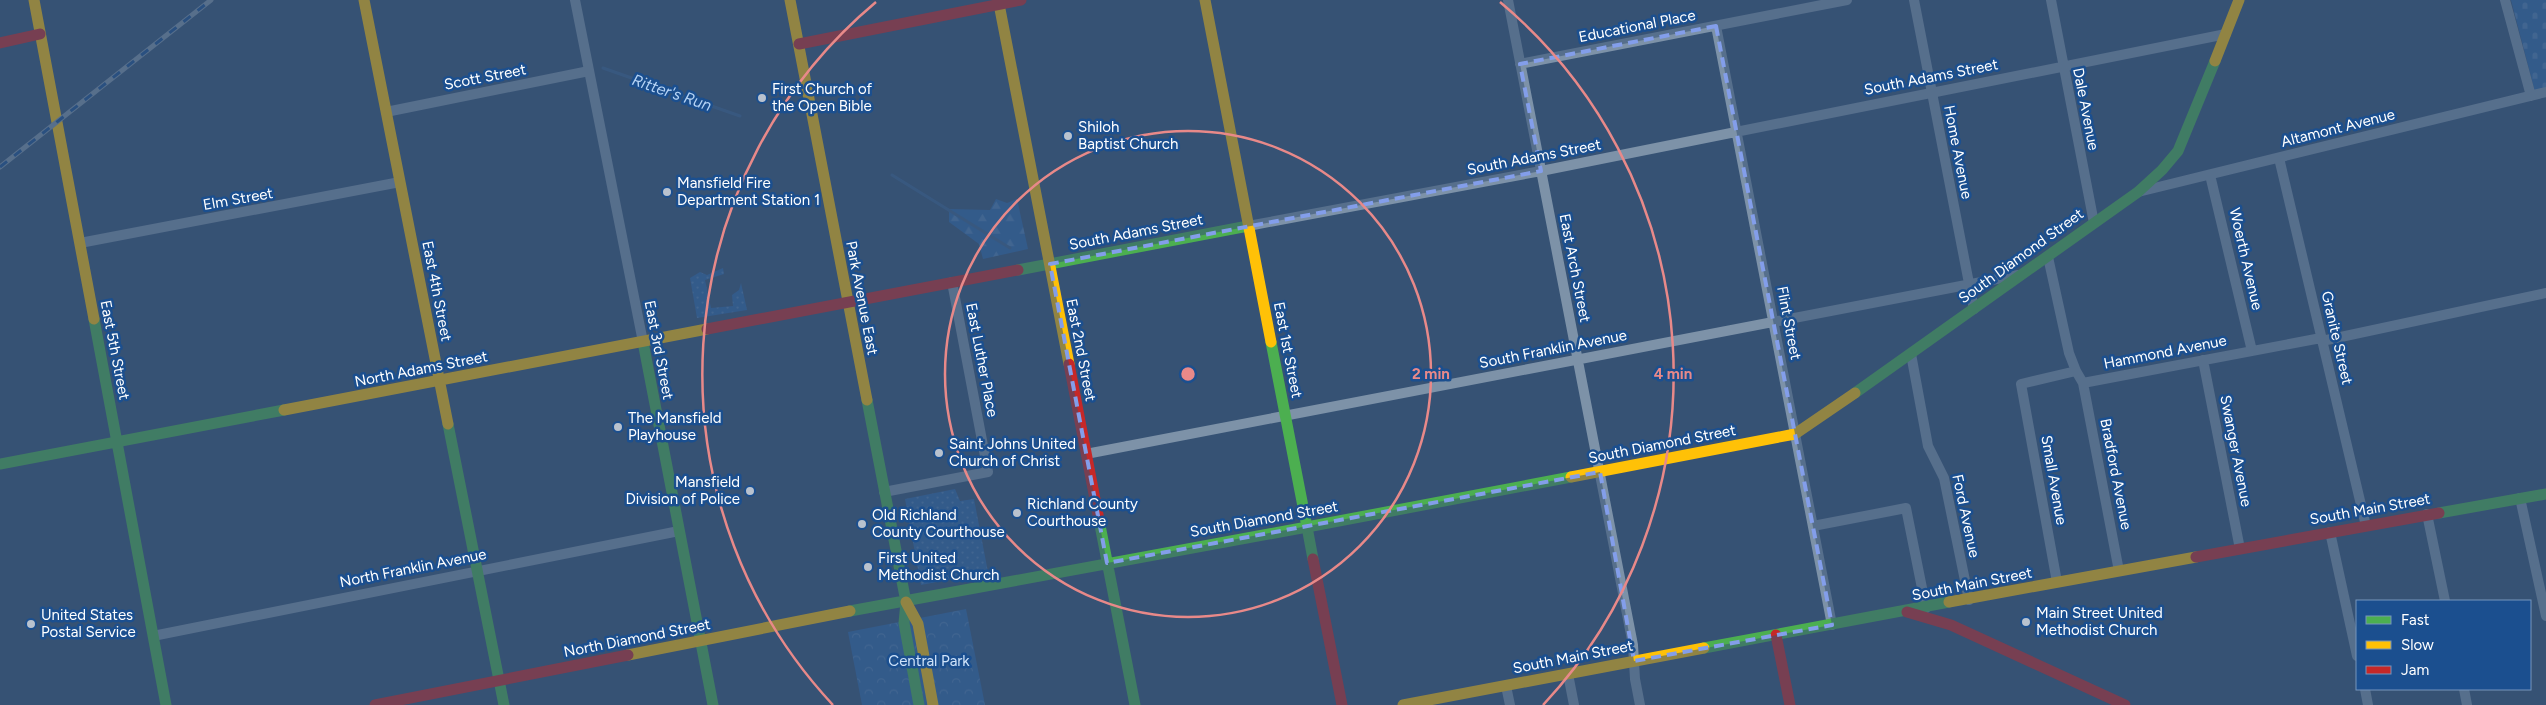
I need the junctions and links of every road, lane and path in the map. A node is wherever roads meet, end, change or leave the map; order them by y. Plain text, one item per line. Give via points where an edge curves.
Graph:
1 (34, 0) edge
2 (364, 0) edge
3 (575, 0) edge
4 (790, 0) edge
5 (1021, 0) edge
6 (1205, 0) edge
7 (1508, 0) edge
8 (1847, 0) edge
9 (1914, 0) edge
10 (2051, 0) edge
11 (2239, 0) edge
12 (2505, 0) edge
13 (999, 2) edge
14 (1716, 26) junction
15 (40, 34) junction
16 (2226, 34) junction
17 (0, 44) edge
18 (799, 44) junction
19 (1520, 64) junction
20 (2062, 66) junction
21 (589, 71) junction
22 (1932, 92) junction
23 (2546, 92) edge
24 (2531, 96) junction
25 (386, 112) junction
26 (1736, 132) junction
27 (2279, 158) junction
28 (1541, 171) junction
29 (2210, 175) junction
30 (400, 182) junction
31 (2138, 192) junction
32 (2094, 222) junction
33 (1248, 226) junction
34 (80, 243) junction
35 (2048, 256) junction
36 (1050, 264) junction
37 (2024, 273) junction
38 (952, 282) junction
39 (1969, 284) junction
40 (2546, 293) edge
41 (847, 302) junction
42 (1974, 309) junction
43 (1773, 322) junction
44 (2322, 339) junction
45 (643, 342) junction
46 (2252, 351) junction
47 (1911, 354) junction
48 (1578, 360) junction
49 (2203, 360) junction
50 (2076, 371) junction
51 (440, 381) junction
52 (2083, 382) junction
53 (1286, 415) junction
54 (1795, 434) junction
55 (118, 443) junction
56 (1086, 454) junction
57 (0, 464) edge
58 (1600, 472) junction
59 (884, 492) junction
60 (2546, 494) edge
61 (2520, 498) junction
62 (2427, 514) junction
63 (1813, 526) junction
64 (2366, 526) junction
65 (1307, 527) junction
66 (679, 531) junction
67 (2330, 532) junction
68 (2240, 548) junction
69 (1107, 563) junction
70 (477, 571) junction
71 (2119, 571) junction
72 (2057, 582) junction
73 (1969, 600) junction
74 (2445, 600) edge
75 (906, 602) junction
76 (1926, 608) junction
77 (1907, 612) junction
78 (2546, 616) edge
79 (1832, 625) junction
80 (1776, 635) junction
81 (153, 636) junction
82 (701, 640) junction
83 (2356, 651) edge
84 (1634, 661) junction
85 (1568, 674) junction
86 (499, 680) junction
87 (1506, 686) junction
88 (2364, 690) edge
89 (2464, 690) edge
90 (166, 705) edge
91 (375, 705) edge
92 (504, 705) edge
93 (713, 705) edge
94 (919, 705) edge
95 (933, 705) edge
96 (1135, 705) edge
97 (1342, 705) edge
98 (1403, 705) edge
99 (1510, 705) edge
100 (1574, 705) edge
101 (1640, 705) edge
102 (1790, 705) edge
103 (2125, 705) edge
104 (2368, 705) edge
105 (2467, 705) edge

1 - 15 main road, East 5th Street
2 - 25 main road, East 4th Street
3 - 21 street, East 3rd Street
4 - 18 main road, Park Avenue East
5 - 13 main road
6 - 33 main road, East 1st Street
7 - 19 street, East Arch Street
8 - 14 street, Educational Place
9 - 22 street, Home Avenue
10 - 20 street, Dale Avenue
11 - 16 main road, South Diamond Street
12 - 24 street
13 - 18 main road
13 - 36 main road, East 2nd Street
14 - 19 street, Educational Place
14 - 26 street, Flint Street
15 - 17 main road
15 - 34 main road, East 5th Street
16 - 20 street, South Adams Street
16 - 31 main road, South Diamond Street via 2178,151
18 - 41 main road, Park Avenue East
19 - 28 street, East Arch Street
20 - 22 street, South Adams Street
20 - 32 street, Dale Avenue
21 - 25 street, Scott Street
21 - 45 street, East 3rd Street
22 - 26 street, South Adams Street
22 - 39 street, Home Avenue
23 - 24 street, Altamont Avenue
24 - 27 street, Altamont Avenue
25 - 30 main road, East 4th Street
26 - 28 street, South Adams Street
26 - 43 street, Flint Street
27 - 29 street, Altamont Avenue
27 - 44 street, Granite Street
28 - 33 street, South Adams Street
28 - 48 street, East Arch Street
29 - 31 street, Altamont Avenue
29 - 46 street, Woerth Avenue
30 - 34 street, Elm Street
30 - 51 main road, East 4th Street
31 - 32 main road, South Diamond Street
32 - 35 main road, South Diamond Street
33 - 36 main road, South Adams Street
33 - 53 main road, East 1st Street
34 - 55 main road, East 5th Street
35 - 37 main road, South Diamond Street
35 - 50 street via 2069,353
36 - 38 main road, South Adams Street
36 - 56 main road, East 2nd Street
37 - 39 street, South Franklin Avenue
37 - 42 main road, South Diamond Street
38 - 41 main road, South Adams Street
38 - 59 street, East Luther Place via 988,472
39 - 42 street, Home Avenue
39 - 43 street, South Franklin Avenue
40 - 44 street, Hammond Avenue
41 - 45 main road, North Adams Street
41 - 59 main road, Park Avenue East
42 - 47 main road, South Diamond Street
43 - 48 street, South Franklin Avenue
43 - 54 street, Flint Street
44 - 46 street, Hammond Avenue
44 - 64 street, Granite Street
45 - 51 main road, North Adams Street
45 - 66 main road, East 3rd Street
46 - 49 street, Hammond Avenue
47 - 54 main road, South Diamond Street
47 - 73 street, Ford Avenue via 1928,446 1944,478
48 - 53 street, South Franklin Avenue
48 - 58 street, East Arch Street
49 - 52 street, Hammond Avenue
49 - 68 street, Swanger Avenue
50 - 52 street
50 - 72 street, Small Avenue via 2021,384
51 - 55 main road, North Adams Street
51 - 70 main road, East 4th Street
52 - 71 street, Bradford Avenue
53 - 56 street, South Franklin Avenue
53 - 65 main road, East 1st Street
54 - 58 main road, South Diamond Street
54 - 63 street, Flint Street
55 - 57 main road, North Adams Street
55 - 81 main road, East 5th Street
56 - 69 main road, East 2nd Street
58 - 65 main road, South Diamond Street
58 - 84 street, East Arch Street
59 - 75 main road, Park Avenue East
60 - 61 main road, South Main Street
61 - 62 main road, South Main Street
61 - 78 street
62 - 64 main road, South Main Street
62 - 74 street
63 - 76 street via 1906,508
63 - 79 street, Flint Street
64 - 67 main road, South Main Street
65 - 69 main road, South Diamond Street
65 - 97 main road, East 1st Street
66 - 70 street, North Franklin Avenue
66 - 82 main road, East 3rd Street
67 - 68 main road, South Main Street
67 - 83 street
68 - 71 main road, South Main Street
69 - 75 main road, South Diamond Street
69 - 96 main road, East 2nd Street
70 - 81 street, North Franklin Avenue
70 - 86 main road, East 4th Street
71 - 72 main road, South Main Street
72 - 73 main road, South Main Street
73 - 76 main road, South Main Street
75 - 82 main road, North Diamond Street
75 - 94 main road, Park Avenue East via 904,623
75 - 95 main road, Park Avenue East via 918,624
76 - 77 main road, South Main Street
77 - 79 main road, South Main Street
77 - 103 main road via 1951,625
79 - 80 main road, South Main Street
80 - 84 main road, South Main Street
80 - 102 main road
81 - 90 main road, East 5th Street
82 - 86 main road, North Diamond Street
82 - 93 main road, East 3rd Street
84 - 85 main road, South Main Street
84 - 101 street, East Arch Street
85 - 87 main road, South Main Street
85 - 100 street
86 - 91 main road, North Diamond Street
86 - 92 main road, East 4th Street
87 - 98 main road, South Main Street
87 - 99 street
88 - 104 street
89 - 105 street

